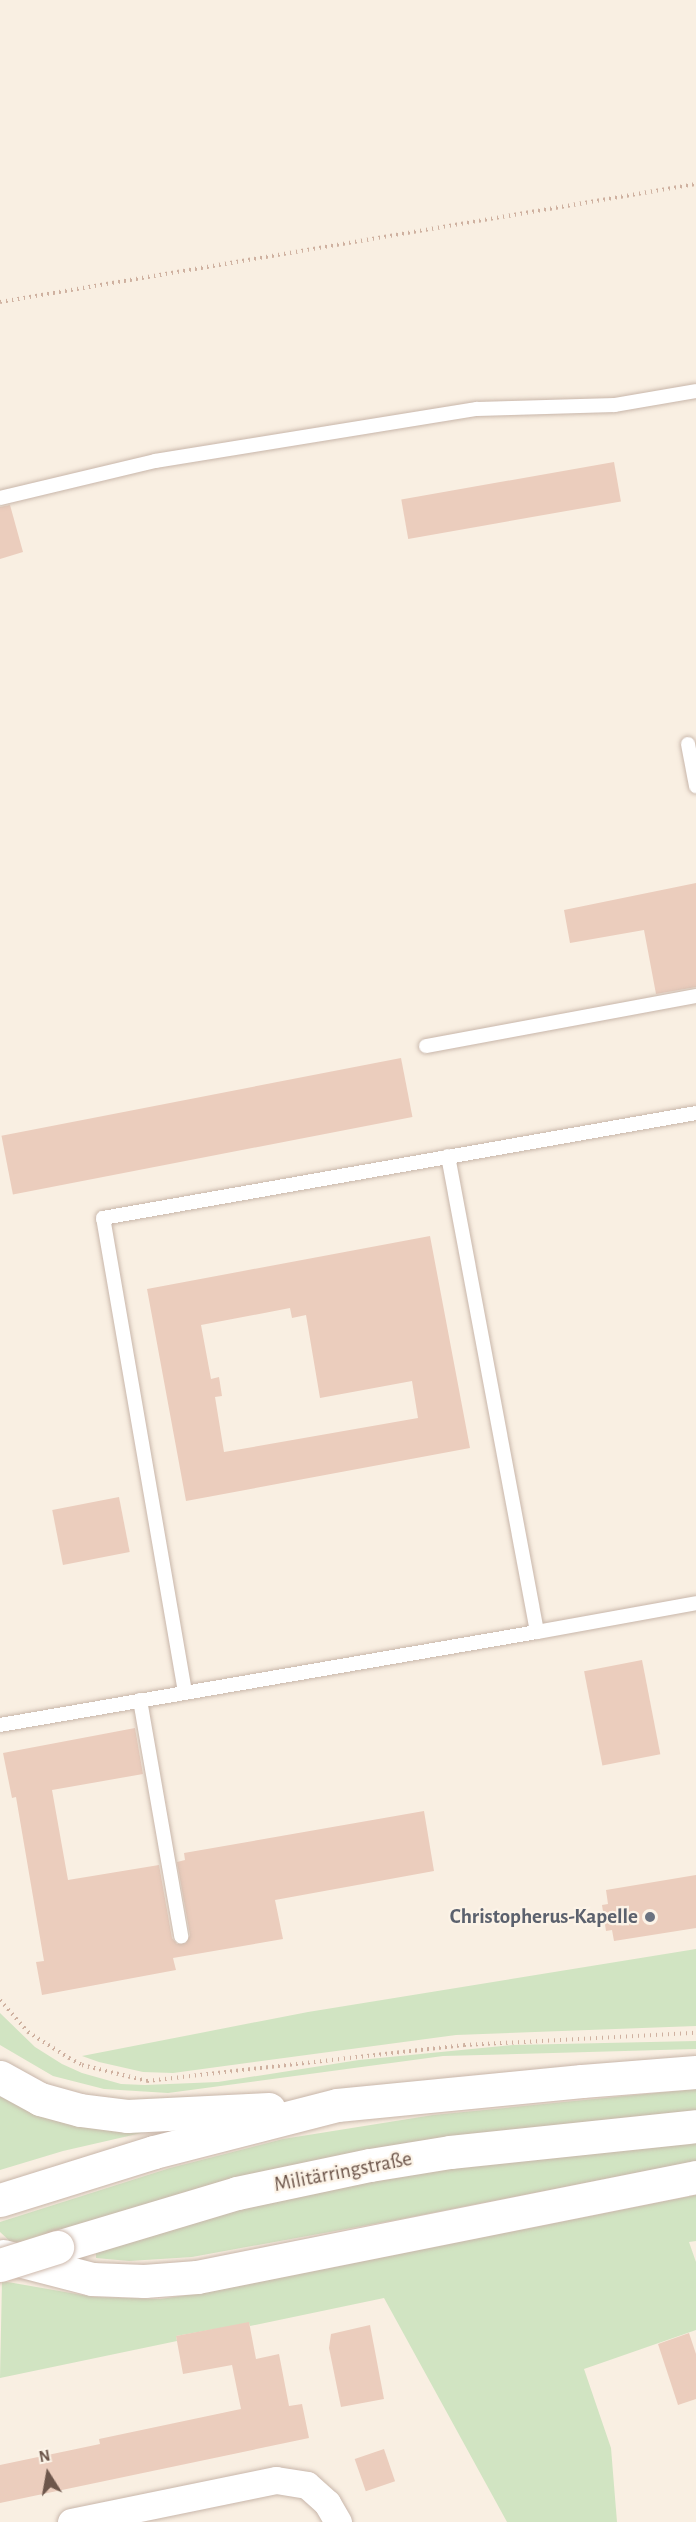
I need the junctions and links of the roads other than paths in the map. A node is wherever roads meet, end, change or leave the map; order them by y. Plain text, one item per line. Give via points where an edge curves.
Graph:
1 (696, 391) edge
2 (0, 498) edge
3 (688, 744) dead end
4 (696, 786) edge
5 (696, 996) edge
6 (426, 1046) dead end
7 (696, 1113) edge
8 (448, 1156) junction
9 (696, 1603) edge
10 (537, 1632) junction
11 (185, 1692) junction
12 (140, 1700) junction
13 (0, 1725) edge
14 (181, 1936) dead end
15 (696, 2072) edge
16 (0, 2077) edge
17 (337, 2105) junction
18 (696, 2126) edge
19 (696, 2177) edge
20 (0, 2200) edge
21 (0, 2255) edge
22 (0, 2265) edge
23 (70, 2522) edge
24 (338, 2522) edge

1 - 2 lane via 615,405 477,409 155,461
3 - 4 lane
5 - 6 lane
7 - 8 lane
8 - 10 lane
8 - 11 lane via 103,1218
9 - 10 lane
10 - 11 lane
11 - 12 lane
12 - 13 lane
12 - 14 lane
15 - 17 main road
16 - 17 main road via 40,2099 80,2110 127,2116
17 - 20 main road via 154,2152
18 - 22 main road, Militärringstraße, bridge via 450,2152 370,2165 237,2193
19 - 21 main road via 197,2277 144,2281 92,2278
23 - 24 street via 276,2480 307,2485 327,2503

